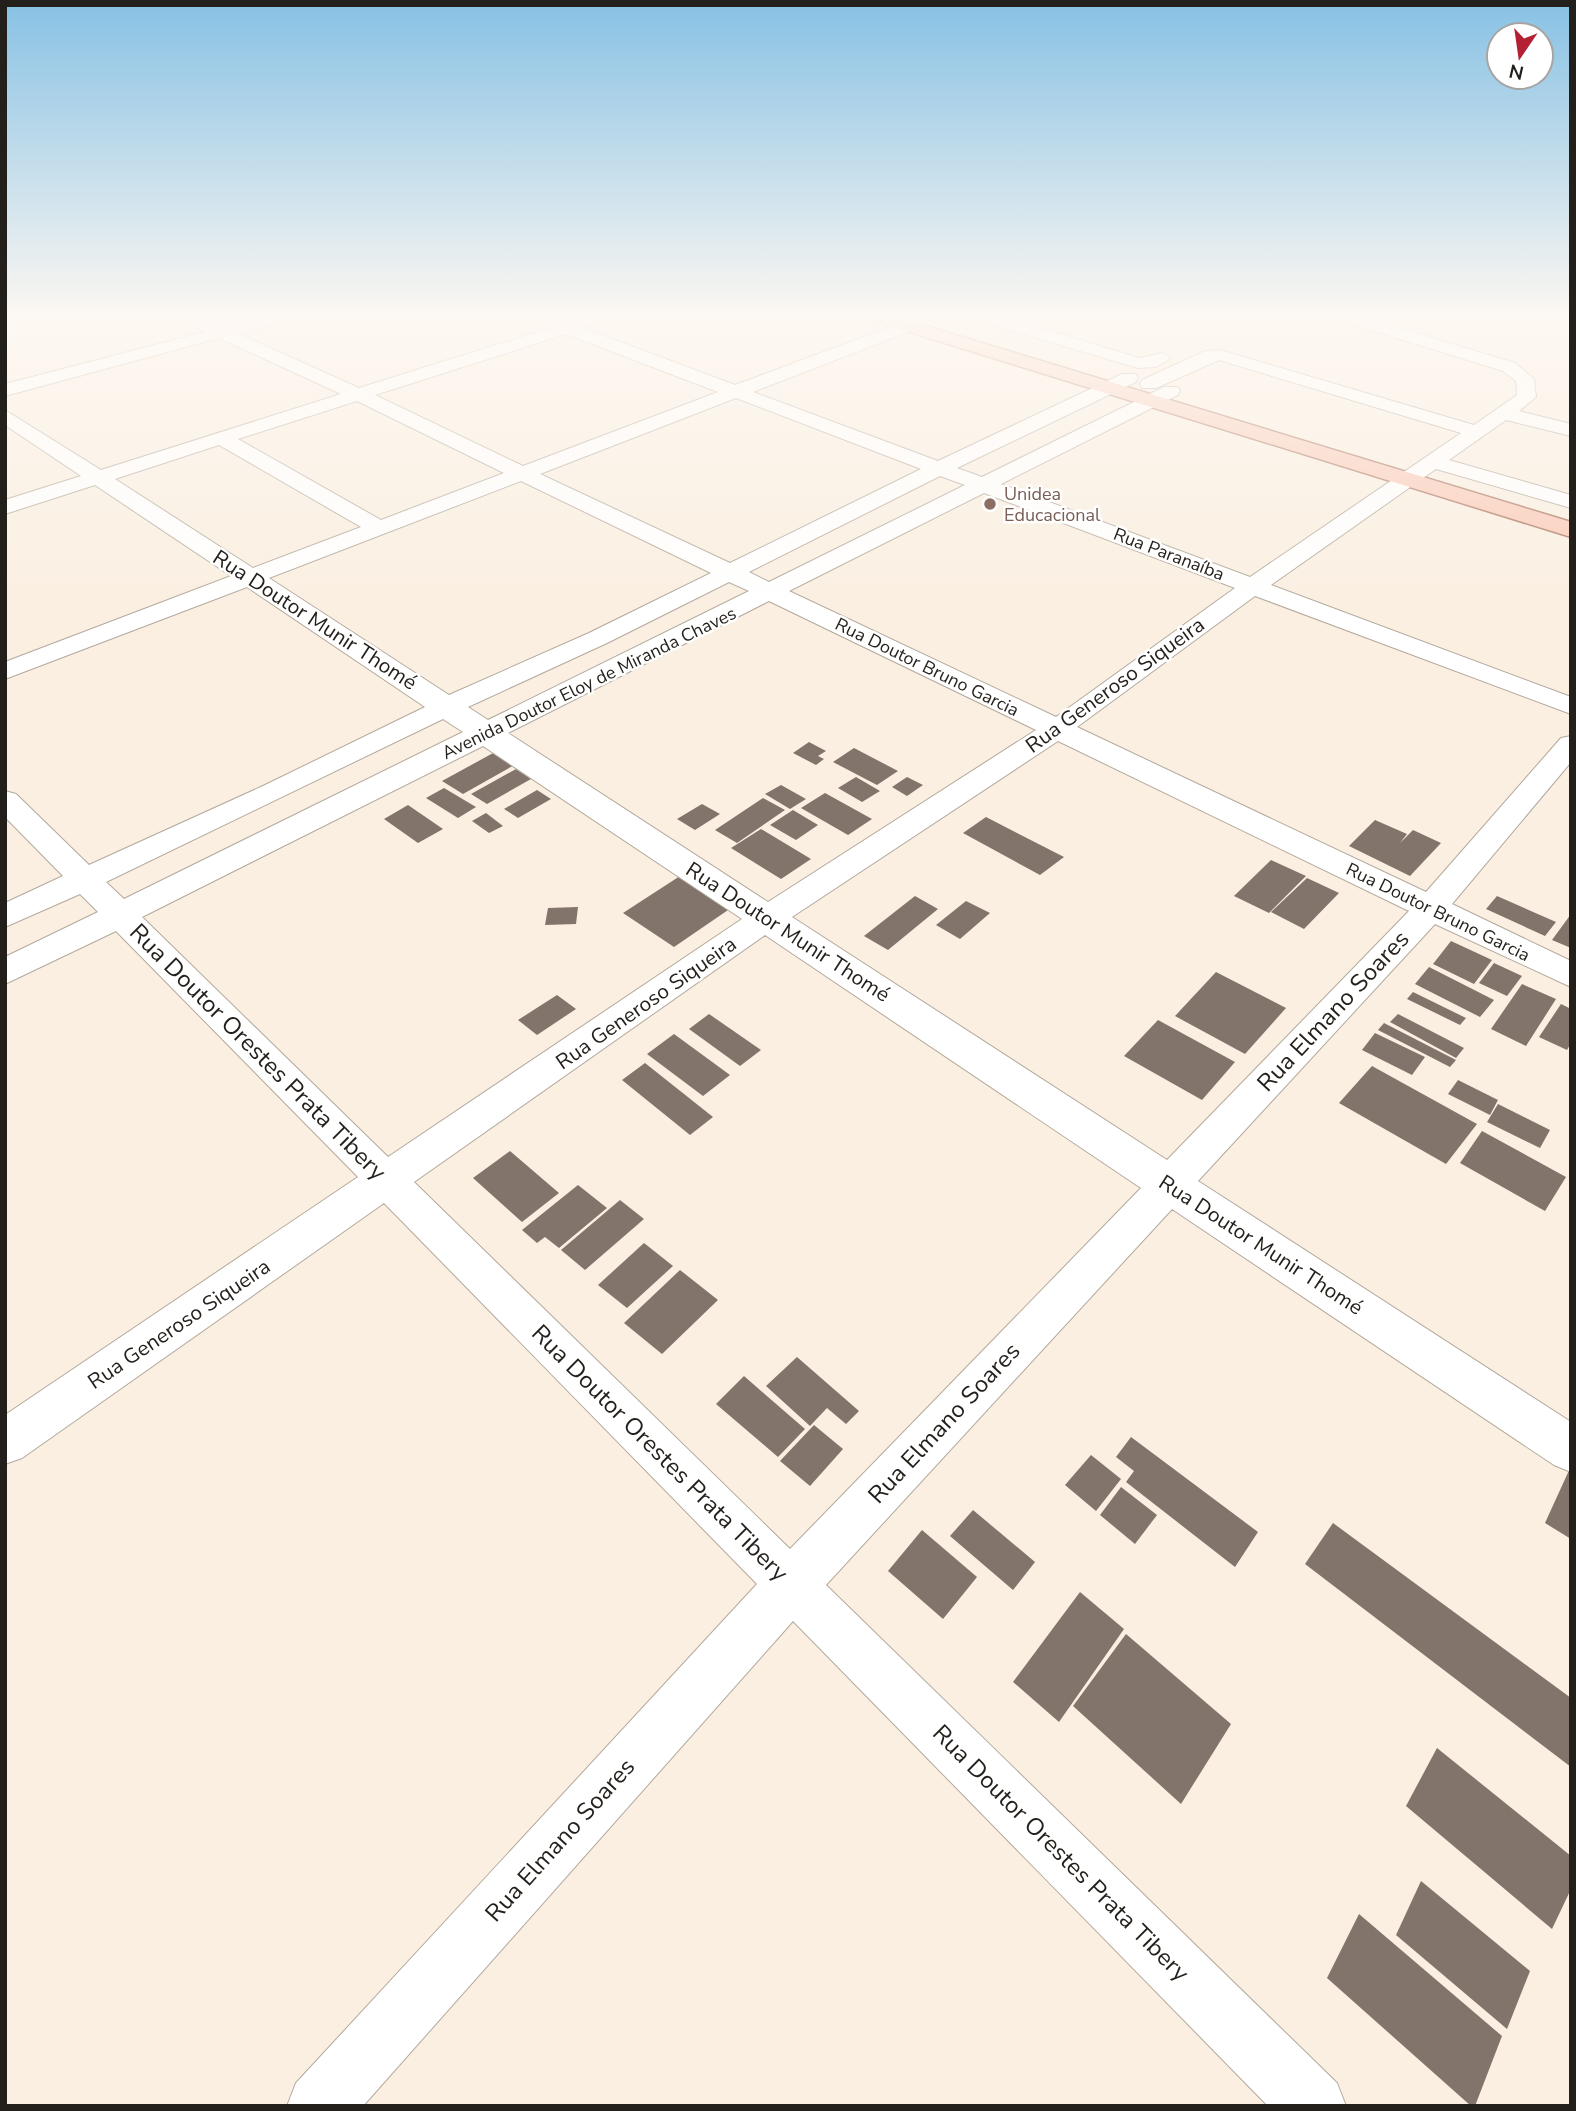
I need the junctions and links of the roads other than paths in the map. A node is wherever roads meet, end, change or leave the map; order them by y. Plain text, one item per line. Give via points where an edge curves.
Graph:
1 (298, 414) edge
2 (399, 414) edge
3 (677, 414) edge
4 (795, 414) edge
5 (1077, 414) edge
6 (1100, 414) edge
7 (1207, 414) edge
8 (1237, 414) edge
9 (1416, 414) edge
10 (1506, 414) joint
11 (1553, 414) edge
12 (5, 416) edge
13 (1571, 425) edge
14 (1284, 426) junction
15 (1571, 430) edge
16 (1477, 432) junction
17 (1265, 436) junction
18 (221, 438) junction
19 (939, 468) junction
20 (1422, 470) junction
21 (522, 473) junction
22 (99, 477) junction
23 (984, 485) junction
24 (1571, 502) edge
25 (5, 507) edge
26 (834, 520) junction
27 (1568, 523) edge
28 (379, 528) junction
29 (876, 537) junction
30 (730, 572) junction
31 (250, 577) junction
32 (1253, 586) junction
33 (771, 592) junction
34 (598, 638) junction
35 (635, 660) junction
36 (5, 671) edge
37 (1571, 706) edge
38 (446, 707) junction
39 (1057, 729) junction
40 (487, 733) junction
41 (1571, 744) edge
42 (273, 792) junction
43 (5, 800) edge
44 (311, 821) junction
45 (83, 878) junction
46 (1431, 908) junction
47 (119, 914) junction
48 (5, 916) edge
49 (767, 918) junction
50 (5, 972) edge
51 (1571, 975) edge
52 (388, 1182) junction
53 (1170, 1184) junction
54 (5, 1443) edge
55 (1571, 1449) edge
56 (791, 1585) junction
57 (319, 2106) edge
58 (1314, 2106) edge

1 - 18 street
2 - 21 street, Rua Doutor Bruno Garcia
3 - 21 street
4 - 19 street, Rua Paranaíba
5 - 19 street, Avenida Doutor Eloy de Miranda Chaves
6 - 23 street, Avenida Doutor Eloy de Miranda Chaves
7 - 17 main road
8 - 14 main road
9 - 16 street
10 - 15 street
10 - 16 street, Rua Generoso Siqueira
11 - 13 street
12 - 22 street, Rua Doutor Munir Thomé
14 - 17 main road
14 - 20 main road
16 - 20 street, Rua Generoso Siqueira
17 - 20 main road
18 - 22 street
18 - 28 street
19 - 23 street, Rua Paranaíba
19 - 26 street, Avenida Doutor Eloy de Miranda Chaves
20 - 24 street
20 - 27 main road
20 - 32 street, Rua Generoso Siqueira
21 - 28 street
21 - 30 street, Rua Doutor Bruno Garcia
22 - 25 street
22 - 31 street, Rua Doutor Munir Thomé
23 - 29 street, Avenida Doutor Eloy de Miranda Chaves
23 - 32 street, Rua Paranaíba
26 - 29 street
26 - 30 street, Avenida Doutor Eloy de Miranda Chaves
28 - 31 street
29 - 33 street, Avenida Doutor Eloy de Miranda Chaves
30 - 33 street, Rua Doutor Bruno Garcia
30 - 34 street, Avenida Doutor Eloy de Miranda Chaves
31 - 36 street
31 - 38 street, Rua Doutor Munir Thomé
32 - 37 street, Rua Paranaíba
32 - 39 street, Rua Generoso Siqueira
33 - 35 street, Avenida Doutor Eloy de Miranda Chaves
33 - 39 street, Rua Doutor Bruno Garcia
34 - 35 street
34 - 38 street, Avenida Doutor Eloy de Miranda Chaves
35 - 40 street, Avenida Doutor Eloy de Miranda Chaves
38 - 40 street, Rua Doutor Munir Thomé
38 - 42 street, Avenida Doutor Eloy de Miranda Chaves
39 - 46 street, Rua Doutor Bruno Garcia
39 - 49 street, Rua Generoso Siqueira
40 - 44 street, Avenida Doutor Eloy de Miranda Chaves
40 - 49 street, Rua Doutor Munir Thomé
41 - 46 street, Rua Elmano Soares
42 - 44 street
42 - 45 street, Avenida Doutor Eloy de Miranda Chaves
43 - 45 street, Rua Doutor Orestes Prata Tibery
44 - 47 street, Avenida Doutor Eloy de Miranda Chaves
45 - 47 street, Rua Doutor Orestes Prata Tibery
45 - 48 street, Avenida Doutor Eloy de Miranda Chaves
46 - 51 street, Rua Doutor Bruno Garcia
46 - 53 street, Rua Elmano Soares
47 - 50 street, Avenida Doutor Eloy de Miranda Chaves
47 - 52 street, Rua Doutor Orestes Prata Tibery
49 - 52 street, Rua Generoso Siqueira
49 - 53 street, Rua Doutor Munir Thomé
52 - 54 street, Rua Generoso Siqueira
52 - 56 street, Rua Doutor Orestes Prata Tibery
53 - 55 street, Rua Doutor Munir Thomé
53 - 56 street, Rua Elmano Soares
56 - 57 street, Rua Elmano Soares
56 - 58 street, Rua Doutor Orestes Prata Tibery

